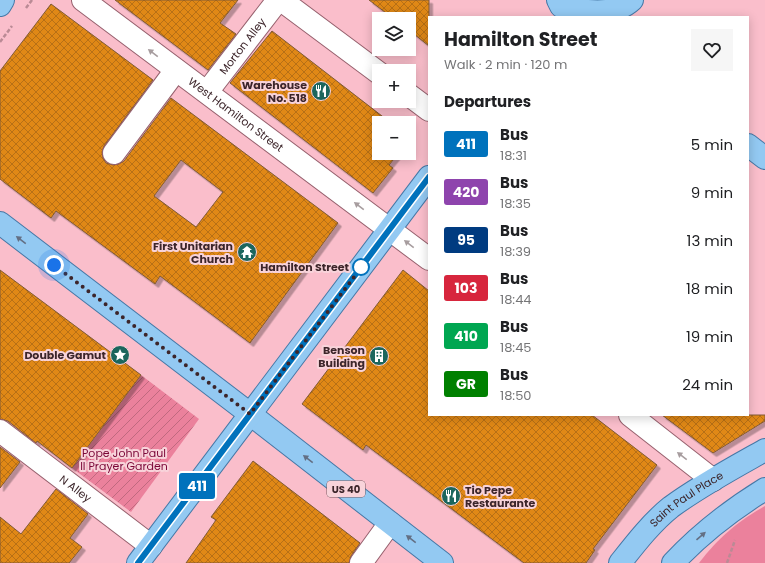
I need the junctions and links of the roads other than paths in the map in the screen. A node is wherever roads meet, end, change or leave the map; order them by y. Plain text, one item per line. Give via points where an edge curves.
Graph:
1 (3, 0) edge
2 (83, 0) edge
3 (279, 0) edge
4 (632, 0) edge
5 (0, 5) edge
6 (560, 8) edge
7 (372, 68) edge
8 (176, 70) junction
9 (207, 92) junction
10 (416, 101) edge
11 (428, 109) edge
12 (749, 146) edge
13 (114, 154) dead end
14 (765, 158) edge
15 (428, 178) edge
16 (0, 224) edge
17 (390, 229) junction
18 (428, 259) edge
19 (250, 414) junction
20 (631, 416) edge
21 (0, 432) edge
22 (765, 450) edge
23 (713, 480) junction
24 (765, 489) edge
25 (390, 523) junction
26 (145, 555) edge
27 (361, 563) edge
28 (442, 563) edge
29 (620, 563) edge
30 (673, 563) edge

1 - 5 main road
8 -> 2 street, West Hamilton Street
3 - 7 street
3 - 9 street, Morton Alley
4 - 6 main road via 620,9 598,12
8 - 9 street, West Hamilton Street
8 - 13 street
17 -> 9 street, West Hamilton Street
10 - 11 street
12 - 14 main road
15 - 17 main road
19 -> 16 main road, US 40
18 -> 17 street, West Hamilton Street
17 - 19 main road
25 -> 19 main road, US 40
19 - 26 main road
23 -> 20 street
21 - 26 street, N Alley
22 - 23 main road, Saint Paul Place
23 - 29 main road, Saint Paul Place via 670,508
30 -> 24 main road via 714,524
25 - 27 street
28 -> 25 main road, US 40

